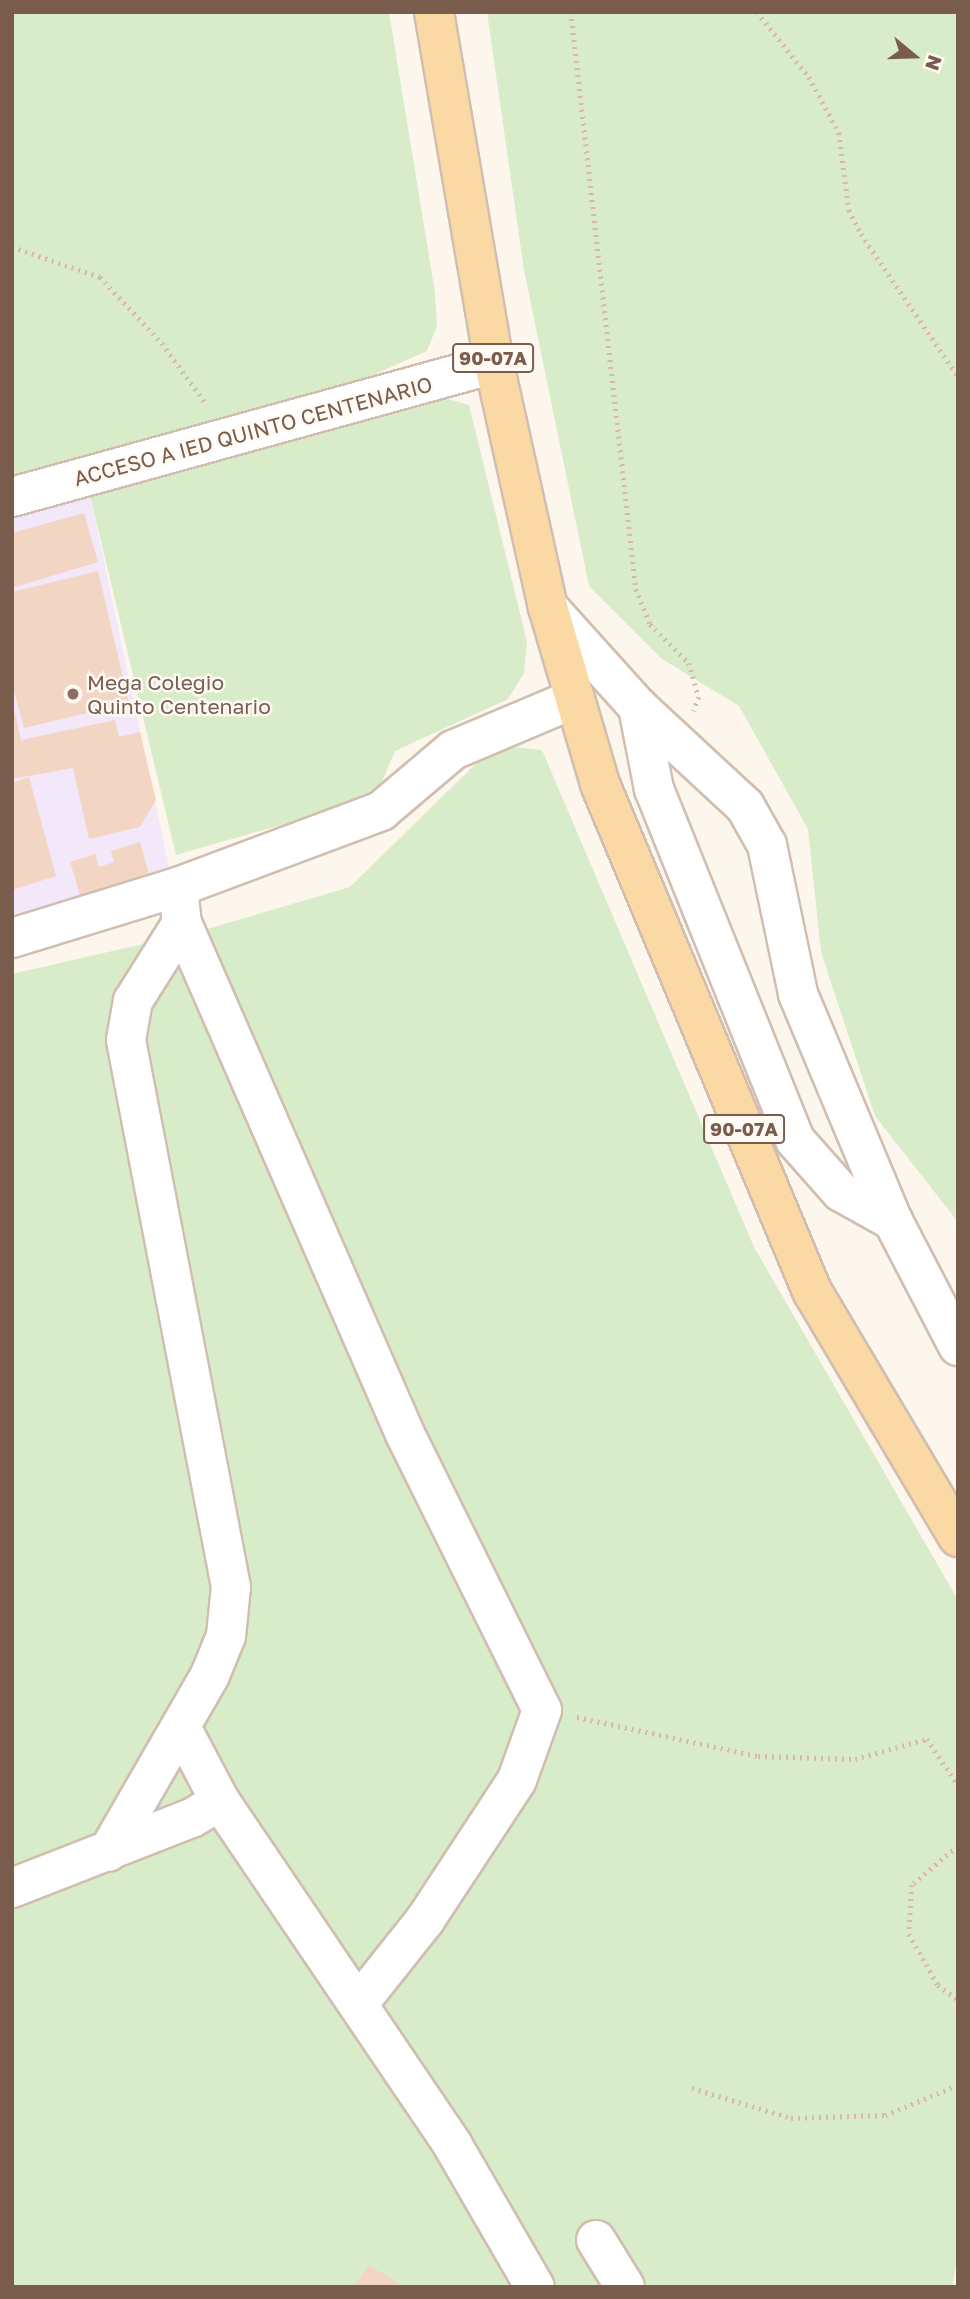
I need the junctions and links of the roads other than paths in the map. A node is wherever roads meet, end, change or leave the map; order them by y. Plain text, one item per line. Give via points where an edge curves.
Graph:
1 (434, 12) edge
2 (494, 364) junction
3 (12, 497) edge
4 (548, 607) junction
5 (573, 699) junction
6 (638, 708) junction
7 (180, 905) junction
8 (12, 938) edge
9 (892, 1221) junction
10 (958, 1346) edge
11 (958, 1537) edge
12 (183, 1731) junction
13 (220, 1801) junction
14 (108, 1852) junction
15 (12, 1888) edge
16 (359, 2004) junction
17 (596, 2240) dead end
18 (535, 2287) edge
19 (625, 2287) edge

1 - 2 main road, 90-07A
2 - 3 street, ACCESO A IED QUINTO CENTENARIO
2 - 4 main road, 90-07A
4 - 5 main road, 90-07A
4 - 6 street
5 - 7 street via 453,750 381,811
5 - 11 main road, 90-07A via 600,784 812,1291
6 - 9 street via 745,806 766,845 797,993
6 - 9 street via 654,789 795,1140 833,1185
7 - 8 street
7 - 12 street via 133,1001 126,1040 231,1587 226,1636
7 - 16 street via 405,1434 542,1710 517,1780 425,1920
9 - 10 street
12 - 13 street
12 - 14 street
13 - 14 street
13 - 16 street
14 - 15 street
16 - 18 street
17 - 19 street

